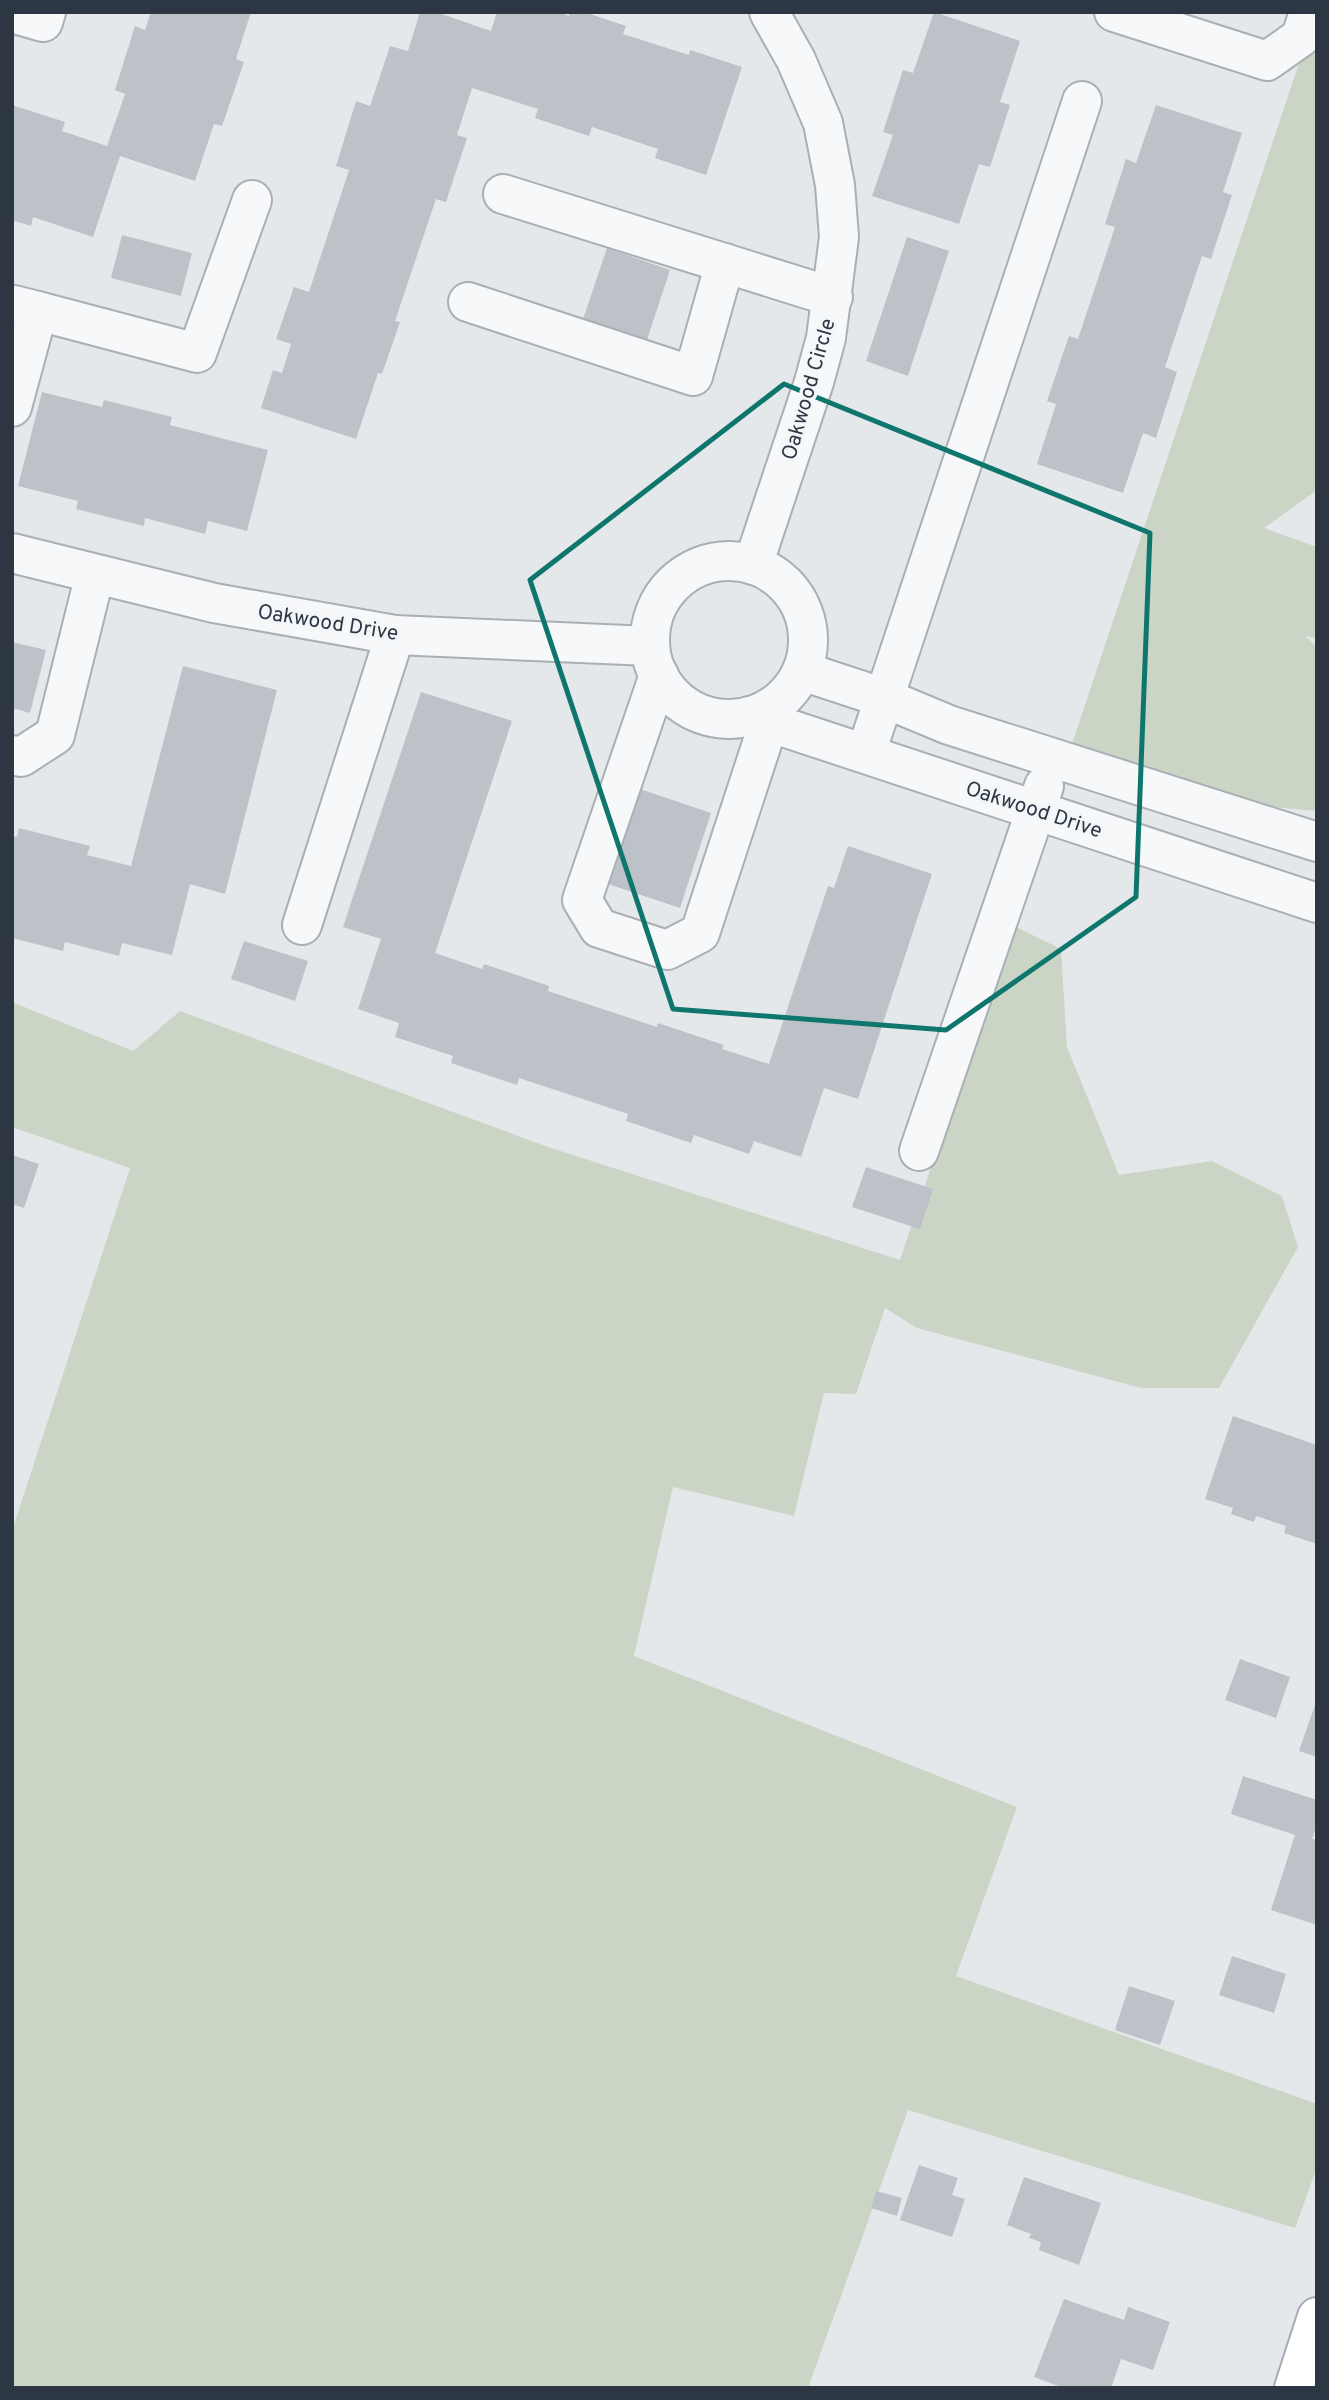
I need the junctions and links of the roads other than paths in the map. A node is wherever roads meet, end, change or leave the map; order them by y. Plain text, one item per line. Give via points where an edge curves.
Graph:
1 (46, 12) edge
2 (769, 12) edge
3 (1114, 12) edge
4 (1309, 12) edge
5 (12, 13) edge
6 (1082, 101) dead end
7 (503, 194) dead end
8 (252, 200) dead end
9 (725, 263) junction
10 (832, 297) junction
11 (468, 303) dead end
12 (25, 308) edge
13 (12, 407) edge
14 (12, 553) edge
15 (753, 565) junction
16 (95, 574) junction
17 (395, 635) junction
18 (654, 661) junction
19 (802, 671) junction
20 (884, 698) junction
21 (760, 719) junction
22 (866, 753) junction
23 (12, 755) edge
24 (1053, 758) junction
25 (1035, 810) junction
26 (1317, 842) edge
27 (1317, 903) edge
28 (302, 925) dead end
29 (919, 1151) dead end
30 (1317, 2317) edge
31 (1294, 2388) edge

1 - 5 street via 43,22
2 - 10 street, Oakwood Circle via 823,122 839,237
3 - 4 street via 1267,61 1301,37
6 - 20 street
7 - 9 street
8 - 12 street via 197,353
9 - 10 street
9 - 11 street via 693,376
10 - 15 street, Oakwood Circle via 814,382
12 - 13 street
14 - 16 street, Oakwood Drive
15 - 18 street via 731,561 705,565 682,577 663,596 653,620
15 - 19 street via 780,579 797,599 807,623 808,649
16 - 17 street, Oakwood Drive via 214,603
16 - 23 street via 55,735 21,757
17 - 18 street, Oakwood Drive
17 - 28 street
18 - 21 street via 671,693 690,709 715,718
18 - 21 street via 582,900 599,928 667,950 699,933
19 - 20 street
19 - 21 street via 787,695
20 - 22 street
20 - 24 street via 949,725
21 - 22 street, Oakwood Drive
22 - 25 street, Oakwood Drive
24 - 25 street
24 - 26 street
25 - 27 street, Oakwood Drive
25 - 29 street
30 - 31 main road

